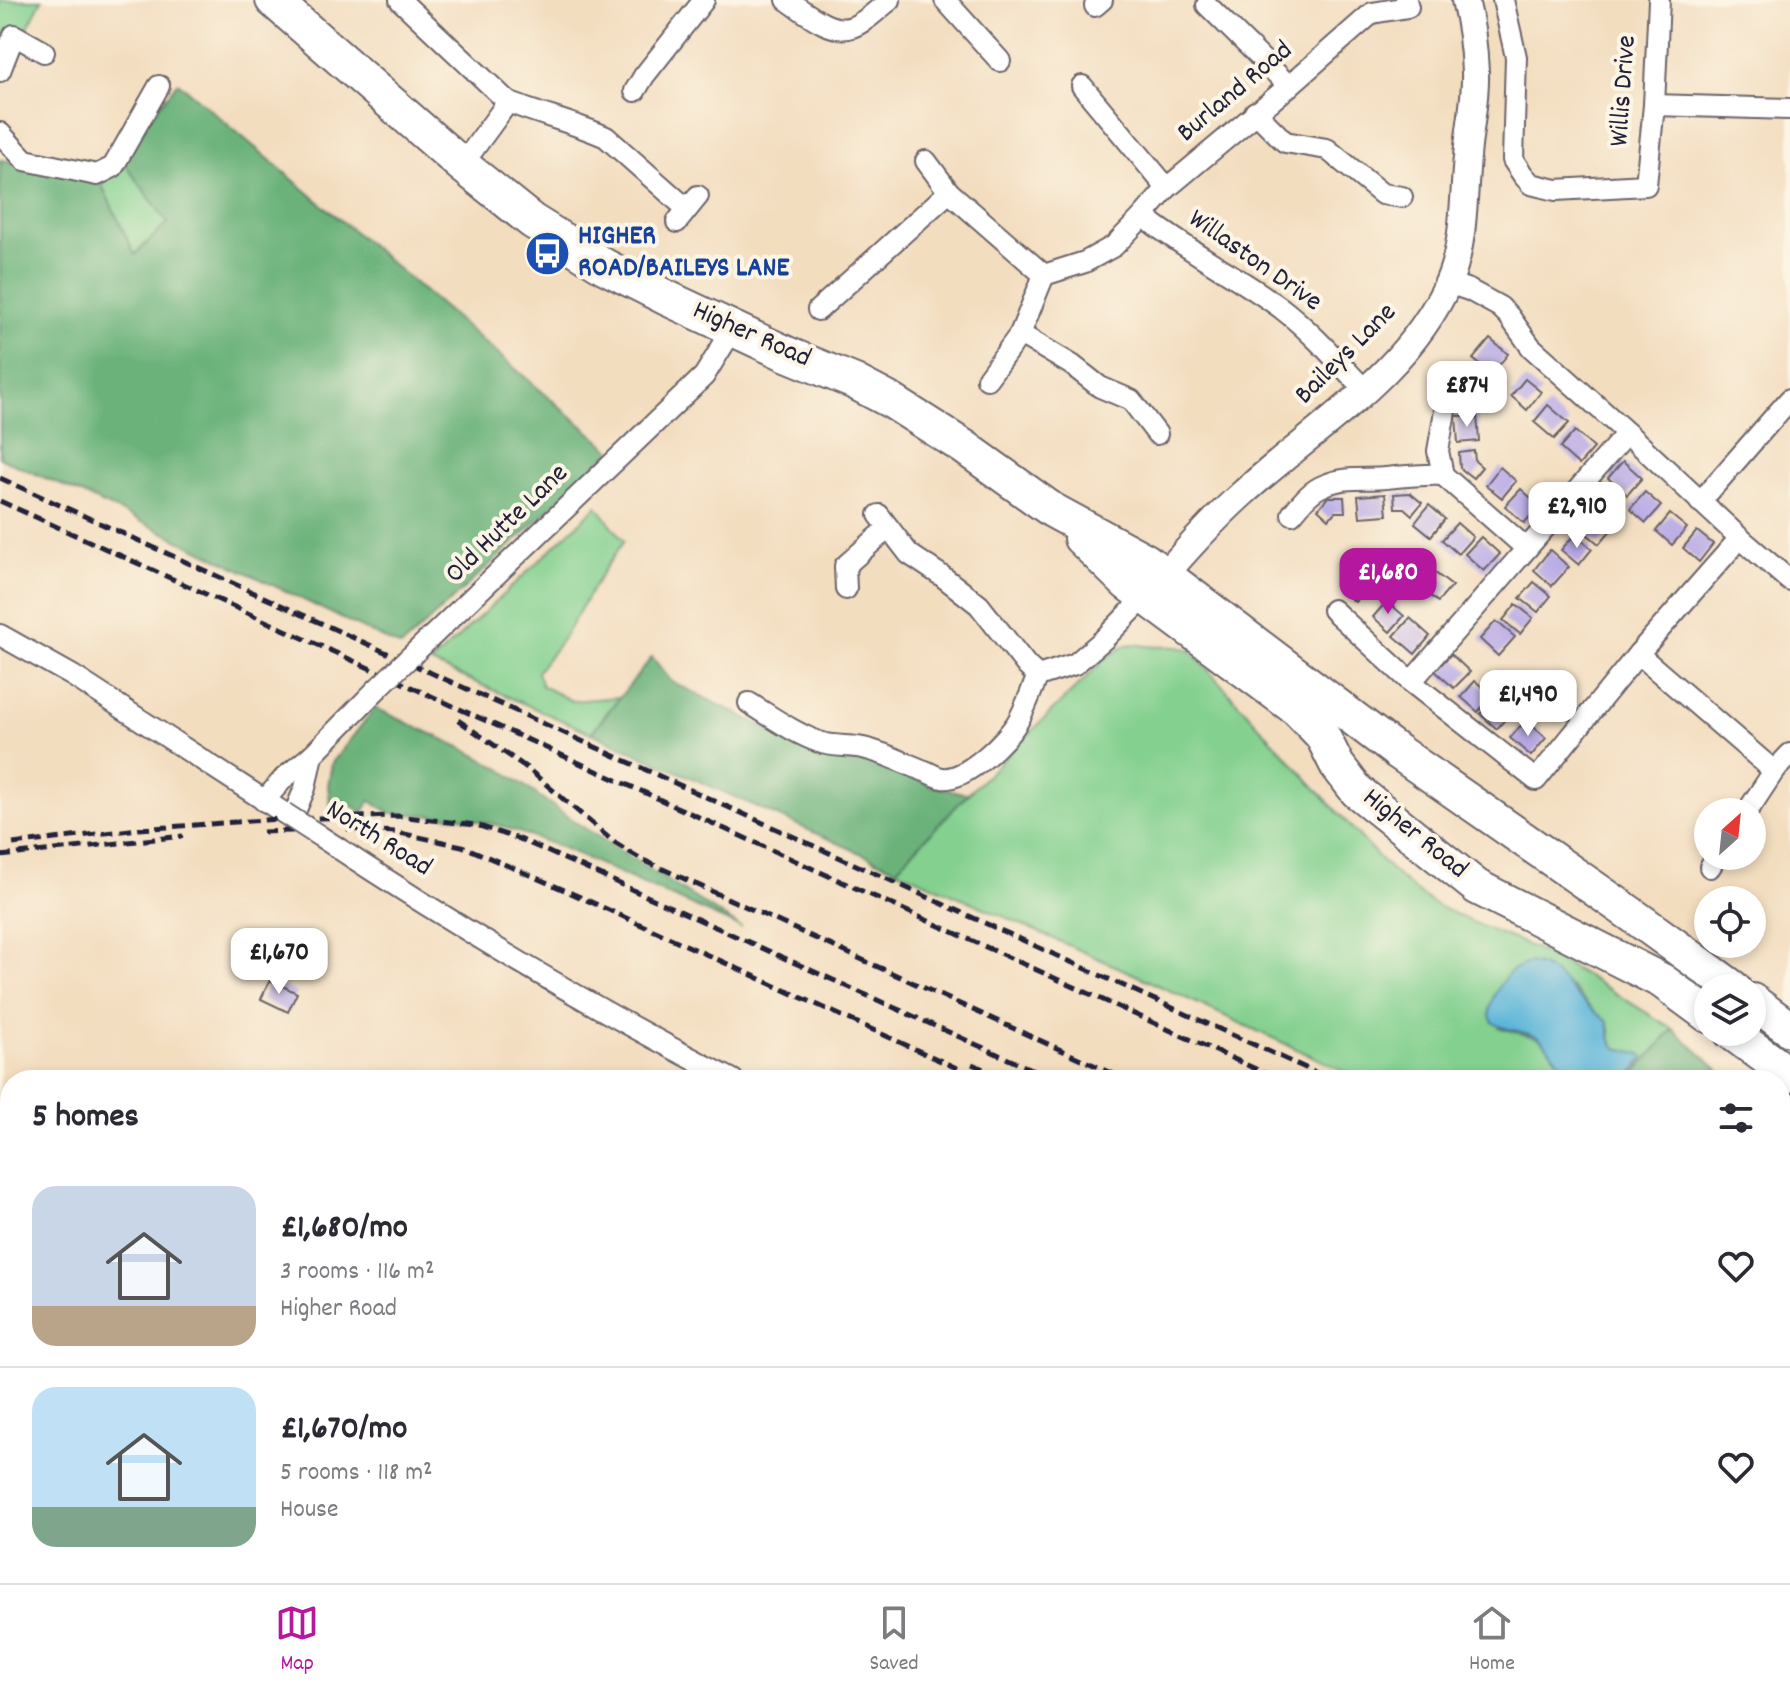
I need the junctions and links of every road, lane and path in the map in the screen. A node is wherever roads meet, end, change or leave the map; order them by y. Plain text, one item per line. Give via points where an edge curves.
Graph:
1 (273, 0) edge
2 (400, 0) edge
3 (704, 0) edge
4 (787, 0) edge
5 (890, 0) edge
6 (945, 0) edge
7 (1406, 0) edge
8 (1465, 0) edge
9 (1503, 0) edge
10 (1659, 0) edge
11 (1207, 5) dead end
12 (44, 52) dead end
13 (1000, 61) dead end
14 (0, 71) edge
15 (159, 86) dead end
16 (1082, 86) dead end
17 (1289, 86) junction
18 (635, 91) dead end
19 (508, 102) junction
20 (1654, 105) junction
21 (1790, 109) edge
22 (1255, 112) junction
23 (0, 133) edge
24 (926, 161) dead end
25 (462, 165) junction
26 (1167, 188) junction
27 (949, 192) junction
28 (1402, 197) dead end
29 (687, 209) dead end
30 (1143, 216) junction
31 (1044, 275) junction
32 (1448, 283) junction
33 (818, 310) dead end
34 (733, 329) junction
35 (1020, 334) junction
36 (987, 379) dead end
37 (1365, 390) junction
38 (1790, 399) edge
39 (1445, 411) dead end
40 (1627, 433) junction
41 (1157, 434) dead end
42 (1443, 475) junction
43 (1700, 502) junction
44 (1292, 514) dead end
45 (1740, 538) junction
46 (1526, 548) junction
47 (1790, 581) edge
48 (1155, 586) junction
49 (846, 589) dead end
50 (1333, 610) dead end
51 (0, 635) edge
52 (1638, 654) junction
53 (1038, 676) junction
54 (1411, 682) junction
55 (749, 703) dead end
56 (1790, 754) edge
57 (312, 755) junction
58 (1774, 771) junction
59 (1756, 798) edge
60 (264, 801) junction
61 (290, 815) junction
62 (1714, 974) edge
63 (1694, 1005) edge
64 (1766, 1011) edge
65 (1790, 1029) edge
66 (1751, 1046) edge
67 (713, 1070) edge
68 (1785, 1070) edge

1 - 25 highway, Higher Road
2 - 19 street
3 - 18 street
4 - 5 street via 844,29
6 - 13 street
7 - 17 street, Burland Road via 1408,7 1372,13
8 - 32 street, Baileys Lane via 1475,75 1461,224
9 - 20 street, Willis Drive via 1516,57 1513,160 1531,184 1556,190 1646,185
10 - 20 street, Willis Drive
11 - 17 street
12 - 14 street via 14,35
15 - 23 street via 113,167 97,175 25,160
16 - 26 street
17 - 22 street, Burland Road
19 - 25 street
19 - 29 street via 606,137
20 - 21 street
22 - 26 street, Burland Road
22 - 28 street via 1285,142 1327,149 1382,194
24 - 27 street
25 - 34 highway, Higher Road via 581,253
26 - 30 street, Burland Road
27 - 31 street
27 - 33 street
30 - 31 street, Burland Road via 1114,246
30 - 37 street, Willaston Drive via 1283,310
31 - 35 street
32 - 37 street, Baileys Lane via 1408,349
32 - 40 street via 1500,307 1531,347
34 - 48 highway, Higher Road via 893,402 1052,510 1127,583
34 - 57 street, Old Hutte Lane, bridge via 704,376
35 - 36 street
35 - 41 street via 1100,387 1131,400
37 - 48 street, Baileys Lane via 1242,494
38 - 43 street
39 - 42 street via 1438,451
40 - 43 street
40 - 46 street
42 - 44 street via 1341,479 1322,485
42 - 46 street
43 - 45 street
45 - 47 street
45 - 52 street
46 - 54 street
48 - 53 street via 1075,664
48 - 62 highway, Higher Road
48 - 63 highway, Higher Road via 1297,709 1322,735 1357,791 1477,887 1662,981
49 - 53 street via 845,566 883,522 909,554 979,605
50 - 54 street
51 - 60 street, North Road via 73,676
52 - 54 street via 1536,780
52 - 58 street
53 - 55 street via 1013,729 974,766 941,778 863,747 819,742
56 - 58 street
57 - 60 street, Old Hutte Lane
57 - 61 street via 305,788
58 - 59 street
60 - 61 street, North Road
61 - 67 street, North Road, bridge via 557,984
64 - 65 highway
66 - 68 highway

